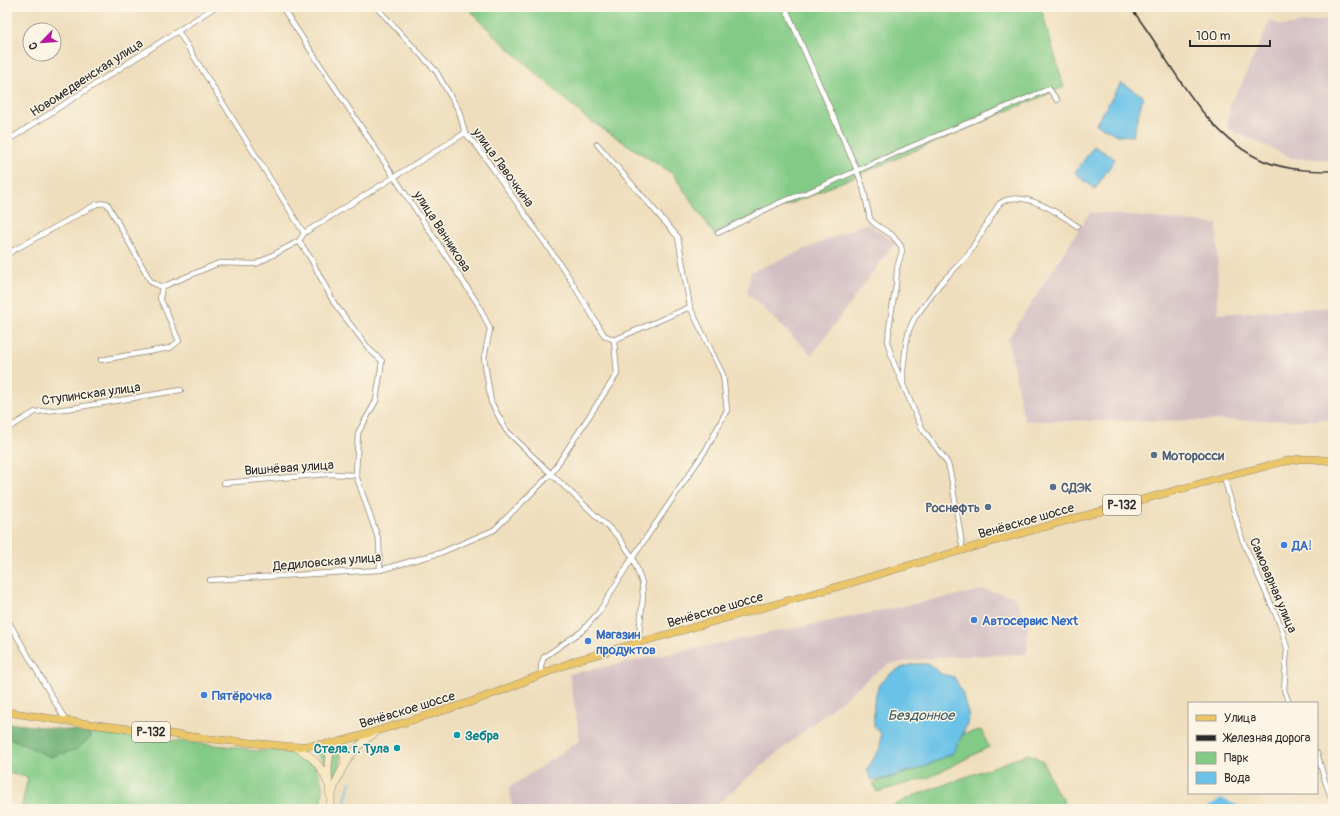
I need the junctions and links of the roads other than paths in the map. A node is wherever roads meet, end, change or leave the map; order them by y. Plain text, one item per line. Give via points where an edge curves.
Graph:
1 (215, 7) edge
2 (282, 7) edge
3 (376, 7) edge
4 (786, 9) dead end
5 (178, 31) junction
6 (1057, 100) dead end
7 (465, 133) junction
8 (7, 141) edge
9 (597, 144) dead end
10 (857, 170) junction
11 (394, 178) junction
12 (1077, 226) dead end
13 (304, 233) junction
14 (718, 233) dead end
15 (299, 241) junction
16 (7, 254) edge
17 (162, 287) junction
18 (690, 307) junction
19 (614, 340) junction
20 (101, 360) dead end
21 (904, 384) junction
22 (181, 390) dead end
23 (7, 429) edge
24 (1333, 461) edge
25 (551, 474) junction
26 (356, 475) junction
27 (1224, 476) junction
28 (224, 483) dead end
29 (963, 551) junction
30 (633, 558) junction
31 (380, 570) junction
32 (210, 580) dead end
33 (7, 619) edge
34 (638, 643) junction
35 (541, 674) junction
36 (1289, 702) edge
37 (7, 712) edge
38 (66, 721) junction
39 (387, 728) junction
40 (335, 742) junction
41 (295, 747) junction
42 (1318, 757) edge
43 (345, 764) junction
44 (329, 786) junction
45 (330, 799) junction
46 (1333, 803) edge
47 (328, 809) edge

1 - 5 street, Новомедвенская улица
2 - 11 street, улица Ванникова
3 - 7 street, улица Лавочкина via 436,71 458,111
4 - 10 street
5 - 8 street, Новомедвенская улица
5 - 13 street
6 - 10 street via 1049,89
7 - 11 street
7 - 19 street, улица Лавочкина via 477,146 562,268 604,336
9 - 18 street via 678,237
10 - 14 street via 781,202
10 - 21 street via 870,219 892,235 901,246 888,344
11 - 13 street
11 - 25 street, улица Ванникова via 478,304 490,330 484,358 491,402 506,430
12 - 21 street via 1053,210 1035,203 1015,198 999,204 968,255 940,284 914,319 906,344
13 - 15 street
15 - 17 street via 256,264 219,263
15 - 26 street via 334,303 382,362 376,401 358,433
16 - 17 street via 97,204 107,203 151,282
17 - 20 street via 160,298 179,342 170,348
18 - 19 street
18 - 30 street via 723,375 727,410 707,448
19 - 25 street, Дедиловская улица via 617,374
21 - 29 street via 918,422 948,464
22 - 23 street, Ступинская улица via 35,412
24 - 27 main road, Венёвское шоссе / Р-132 via 1299,459
25 - 30 street, улица Ванникова via 618,536
25 - 31 street, Дедиловская улица via 494,530 440,553
26 - 28 street, Вишнёвая улица via 326,474
26 - 31 street via 379,541
27 - 29 main road, Венёвское шоссе / Р-132
27 - 36 street, Самоварная улица via 1242,539 1280,624 1287,648 1284,690
29 - 34 main road, Венёвское шоссе / Р-132
30 - 34 street, улица Ванникова via 642,583 643,597
30 - 35 street via 599,612 582,631 544,657
31 - 32 street, Дедиловская улица
33 - 38 street
34 - 35 main road, Венёвское шоссе / Р-132 via 577,660
35 - 39 main road, Венёвское шоссе / Р-132 via 503,690
37 - 38 main road, Венёвское шоссе / Р-132
38 - 41 main road, Венёвское шоссе / Р-132
39 - 40 main road, Венёвское шоссе / Р-132
39 - 43 main road via 365,740
40 - 41 main road, Венёвское шоссе / Р-132
40 - 43 main road via 341,747
40 - 44 main road via 329,753
41 - 44 main road via 315,760
42 - 46 street
43 - 45 main road
44 - 45 main road
45 - 47 main road

